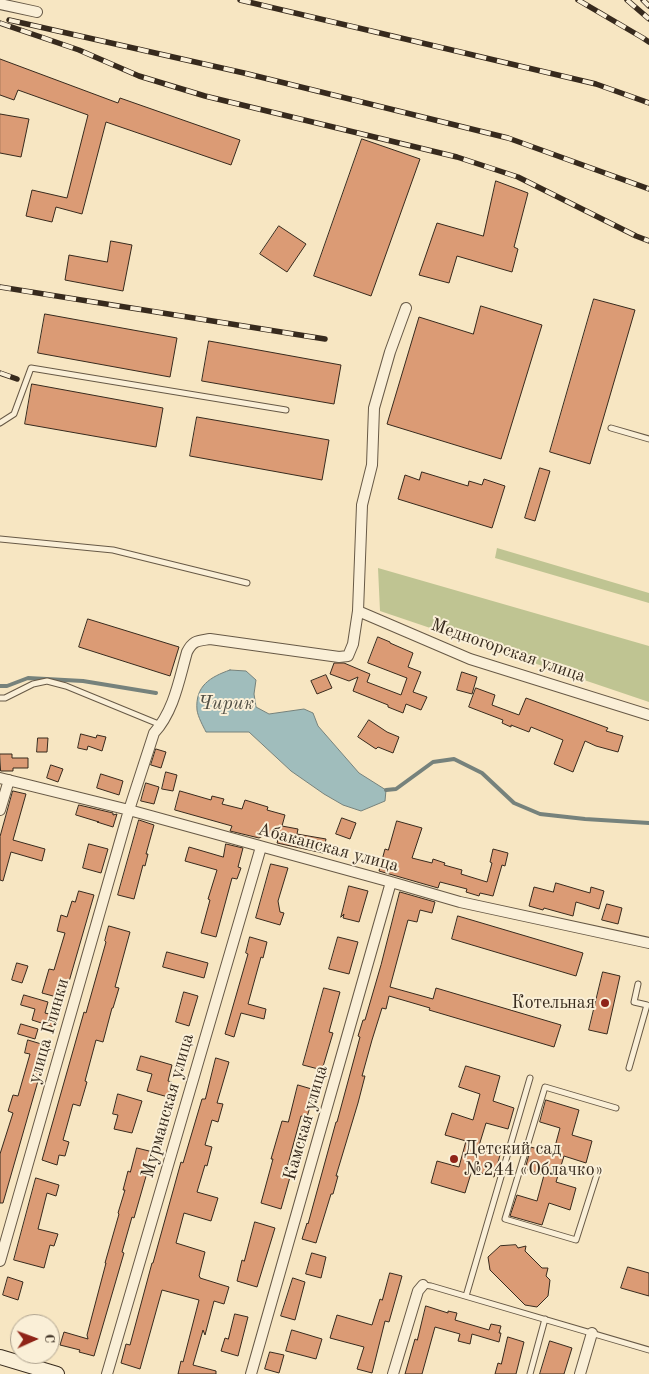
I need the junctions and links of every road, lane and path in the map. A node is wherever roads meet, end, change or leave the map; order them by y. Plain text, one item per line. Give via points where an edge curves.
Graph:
1 (0, 4) edge
2 (37, 12) dead end
3 (406, 308) dead end
4 (286, 410) dead end
5 (0, 423) edge
6 (611, 428) dead end
7 (649, 439) edge
8 (0, 540) edge
9 (246, 583) dead end
10 (358, 611) junction
11 (0, 698) edge
12 (649, 715) edge
13 (161, 725) junction
14 (4, 779) edge
15 (0, 810) edge
16 (129, 810) junction
17 (261, 847) junction
18 (391, 882) junction
19 (649, 942) edge
20 (638, 984) dead end
21 (629, 1068) dead end
22 (530, 1078) dead end
23 (616, 1108) dead end
24 (598, 1171) dead end
25 (0, 1261) edge
26 (422, 1285) joint
27 (466, 1296) junction
28 (545, 1320) junction
29 (592, 1333) junction
30 (649, 1350) edge
31 (0, 1357) edge
32 (57, 1374) edge
33 (107, 1374) edge
34 (252, 1374) edge
35 (393, 1374) edge
36 (530, 1374) edge
37 (580, 1374) edge

1 - 2 street
3 - 10 street via 374,408 372,465 362,505
4 - 5 lane via 31,368 14,414
6 - 7 lane
8 - 9 lane via 113,550
10 - 12 street, Медногорская улица via 470,659
10 - 13 street, улица Глинки via 348,656 210,639 196,641 187,652 170,709
11 - 13 lane via 47,681
13 - 16 street, улица Глинки via 154,733
14 - 15 street
14 - 16 street, Абаканская улица
16 - 17 street, Абаканская улица
16 - 25 street, улица Глинки
17 - 18 street, Абаканская улица
17 - 33 street, Мурманская улица
18 - 19 street, Абаканская улица via 460,902
18 - 34 street, Камская улица
20 - 21 lane via 634,1002 647,1005
22 - 27 lane
23 - 24 lane via 545,1086 505,1219 576,1240
26 - 27 lane
26 - 35 street
27 - 28 lane
28 - 29 lane
28 - 36 lane
29 - 30 lane
29 - 37 street
31 - 32 street

